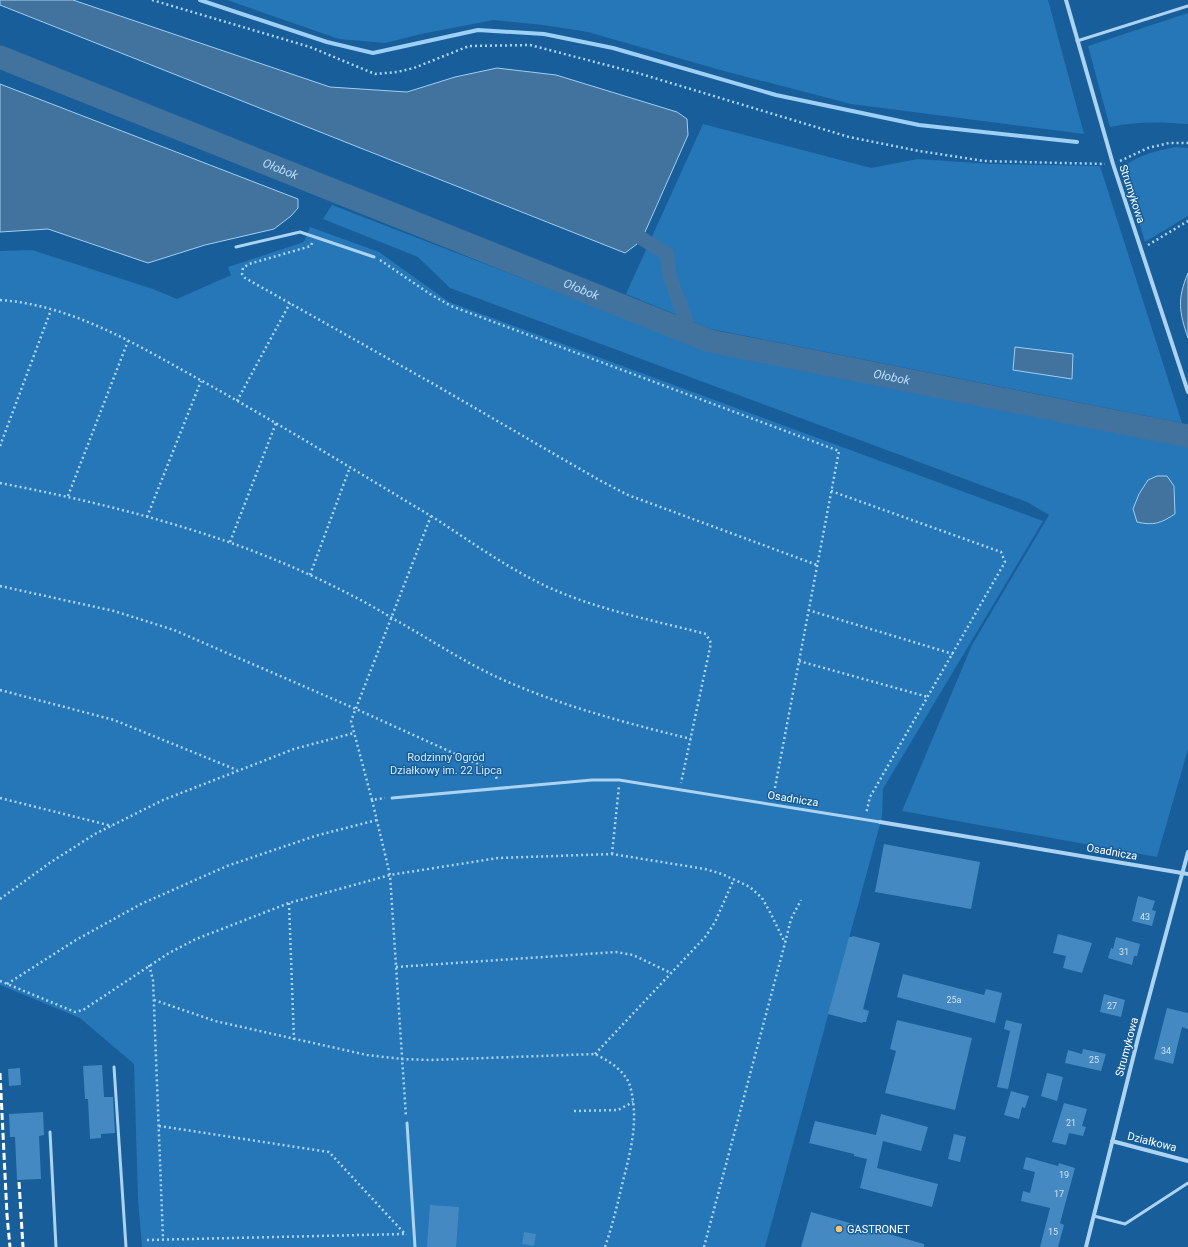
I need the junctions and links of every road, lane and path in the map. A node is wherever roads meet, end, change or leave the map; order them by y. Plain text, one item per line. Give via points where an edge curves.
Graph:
1 (152, 0) edge
2 (1066, 0) edge
3 (1188, 6) edge
4 (1077, 41) junction
5 (1188, 143) edge
6 (1113, 164) junction
7 (1188, 221) edge
8 (315, 237) junction
9 (236, 247) dead end
10 (1141, 250) junction
11 (374, 257) joint
12 (0, 300) edge
13 (290, 303) junction
14 (51, 310) junction
15 (128, 341) junction
16 (201, 381) junction
17 (1188, 392) edge
18 (237, 400) junction
19 (276, 423) junction
20 (0, 446) edge
21 (350, 467) junction
22 (0, 483) edge
23 (831, 491) junction
24 (68, 496) junction
25 (431, 516) junction
26 (147, 517) junction
27 (230, 542) junction
28 (817, 565) junction
29 (310, 575) junction
30 (0, 586) edge
31 (808, 610) junction
32 (392, 618) junction
33 (953, 654) junction
34 (799, 661) junction
35 (0, 690) edge
36 (928, 697) junction
37 (356, 708) junction
38 (354, 733) junction
39 (691, 739) junction
40 (237, 770) junction
41 (619, 780) junction
42 (502, 788) junction
43 (680, 790) junction
44 (0, 798) edge
45 (392, 798) joint
46 (372, 800) junction
47 (772, 804) junction
48 (377, 820) junction
49 (864, 820) junction
50 (880, 822) joint
51 (112, 826) junction
52 (1188, 852) edge
53 (612, 854) junction
54 (1182, 873) junction
55 (1188, 874) edge
56 (390, 875) junction
57 (734, 879) junction
58 (0, 899) edge
59 (801, 900) dead end
60 (289, 903) junction
61 (785, 943) junction
62 (149, 965) junction
63 (396, 967) junction
64 (671, 973) junction
65 (0, 981) edge
66 (7, 984) junction
67 (154, 1000) junction
68 (294, 1040) junction
69 (595, 1054) junction
70 (402, 1059) junction
71 (114, 1067) dead end
72 (633, 1102) junction
73 (574, 1111) dead end
74 (406, 1123) joint
75 (159, 1126) junction
76 (50, 1132) dead end
77 (1112, 1141) junction
78 (1188, 1161) edge
79 (1188, 1183) edge
80 (1094, 1216) junction
81 (404, 1234) junction
82 (163, 1239) junction
83 (147, 1240) dead end
84 (415, 1242) junction
85 (56, 1247) edge
86 (126, 1247) edge
87 (415, 1247) edge
88 (605, 1247) edge
89 (704, 1247) edge
90 (1086, 1247) edge

1 - 6 path via 310,47 375,74 414,68 469,46 530,45 641,74 848,136 919,151 984,161
2 - 4 street, Strumykowa
3 - 4 lane
4 - 6 street, Strumykowa
5 - 6 path via 1169,143 1148,148
6 - 10 street, Strumykowa
7 - 10 path
8 - 9 lane via 300,232
8 - 11 lane
8 - 13 path via 311,246 248,264 243,268 242,274 245,278
10 - 17 street, Strumykowa
11 - 23 path via 451,306 839,451
12 - 14 path via 16,301
13 - 18 path
13 - 28 path via 628,495
14 - 15 path via 76,317
14 - 20 path
15 - 16 path
15 - 24 path
16 - 18 path
16 - 26 path
18 - 19 path
19 - 21 path
19 - 27 path
21 - 25 path
21 - 29 path
22 - 24 path
23 - 28 path
23 - 33 path via 1001,552 1005,562
24 - 26 path
25 - 32 path
25 - 39 path via 529,578 557,591 589,604 706,634 711,643
26 - 27 path
27 - 29 path
28 - 31 path
29 - 32 path
30 - 37 path via 114,611 174,630
31 - 33 path
31 - 34 path
32 - 37 path
32 - 39 path via 458,658 500,678 566,704
33 - 36 path
34 - 36 path
34 - 47 path
35 - 40 path via 114,720
36 - 49 path via 870,797
37 - 38 path via 351,721
37 - 42 path via 493,771
38 - 40 path via 294,749
38 - 46 path
39 - 43 path
40 - 51 path via 163,800
41 - 42 lane, Osadnicza
41 - 43 lane, Osadnicza
41 - 53 path
42 - 45 lane, Osadnicza
43 - 47 lane, Osadnicza
44 - 51 path
45 - 46 path
46 - 48 path
47 - 49 lane, Osadnicza
48 - 56 path
48 - 66 path via 315,836 227,866 163,894 76,940
49 - 50 lane, Osadnicza
50 - 54 street, Osadnicza
51 - 58 path via 51,862
52 - 54 street, Strumykowa
53 - 56 path via 498,858
53 - 57 path via 705,869
54 - 55 street, Osadnicza
54 - 77 street, Strumykowa
56 - 60 path
56 - 63 path
57 - 61 path via 750,887 762,898
57 - 64 path via 706,936
59 - 61 path via 791,920
60 - 62 path via 196,939
60 - 68 path
61 - 89 path
62 - 66 path via 83,1010 75,1012
62 - 67 path via 154,980
63 - 64 path via 616,952 633,955
63 - 70 path
64 - 69 path
65 - 66 path
67 - 68 path via 215,1022
67 - 75 path
68 - 70 path via 367,1055
69 - 70 path
69 - 72 path via 620,1070 628,1081
70 - 74 path
71 - 86 lane
72 - 73 path via 618,1110
72 - 88 path via 635,1116 630,1157
74 - 84 lane
75 - 81 path via 330,1152
75 - 82 path
76 - 85 lane
77 - 78 street, Działkowa
77 - 80 street, Strumykowa
79 - 80 lane via 1125,1224
80 - 90 street, Strumykowa
81 - 82 path
81 - 84 path
82 - 83 path
84 - 87 lane

